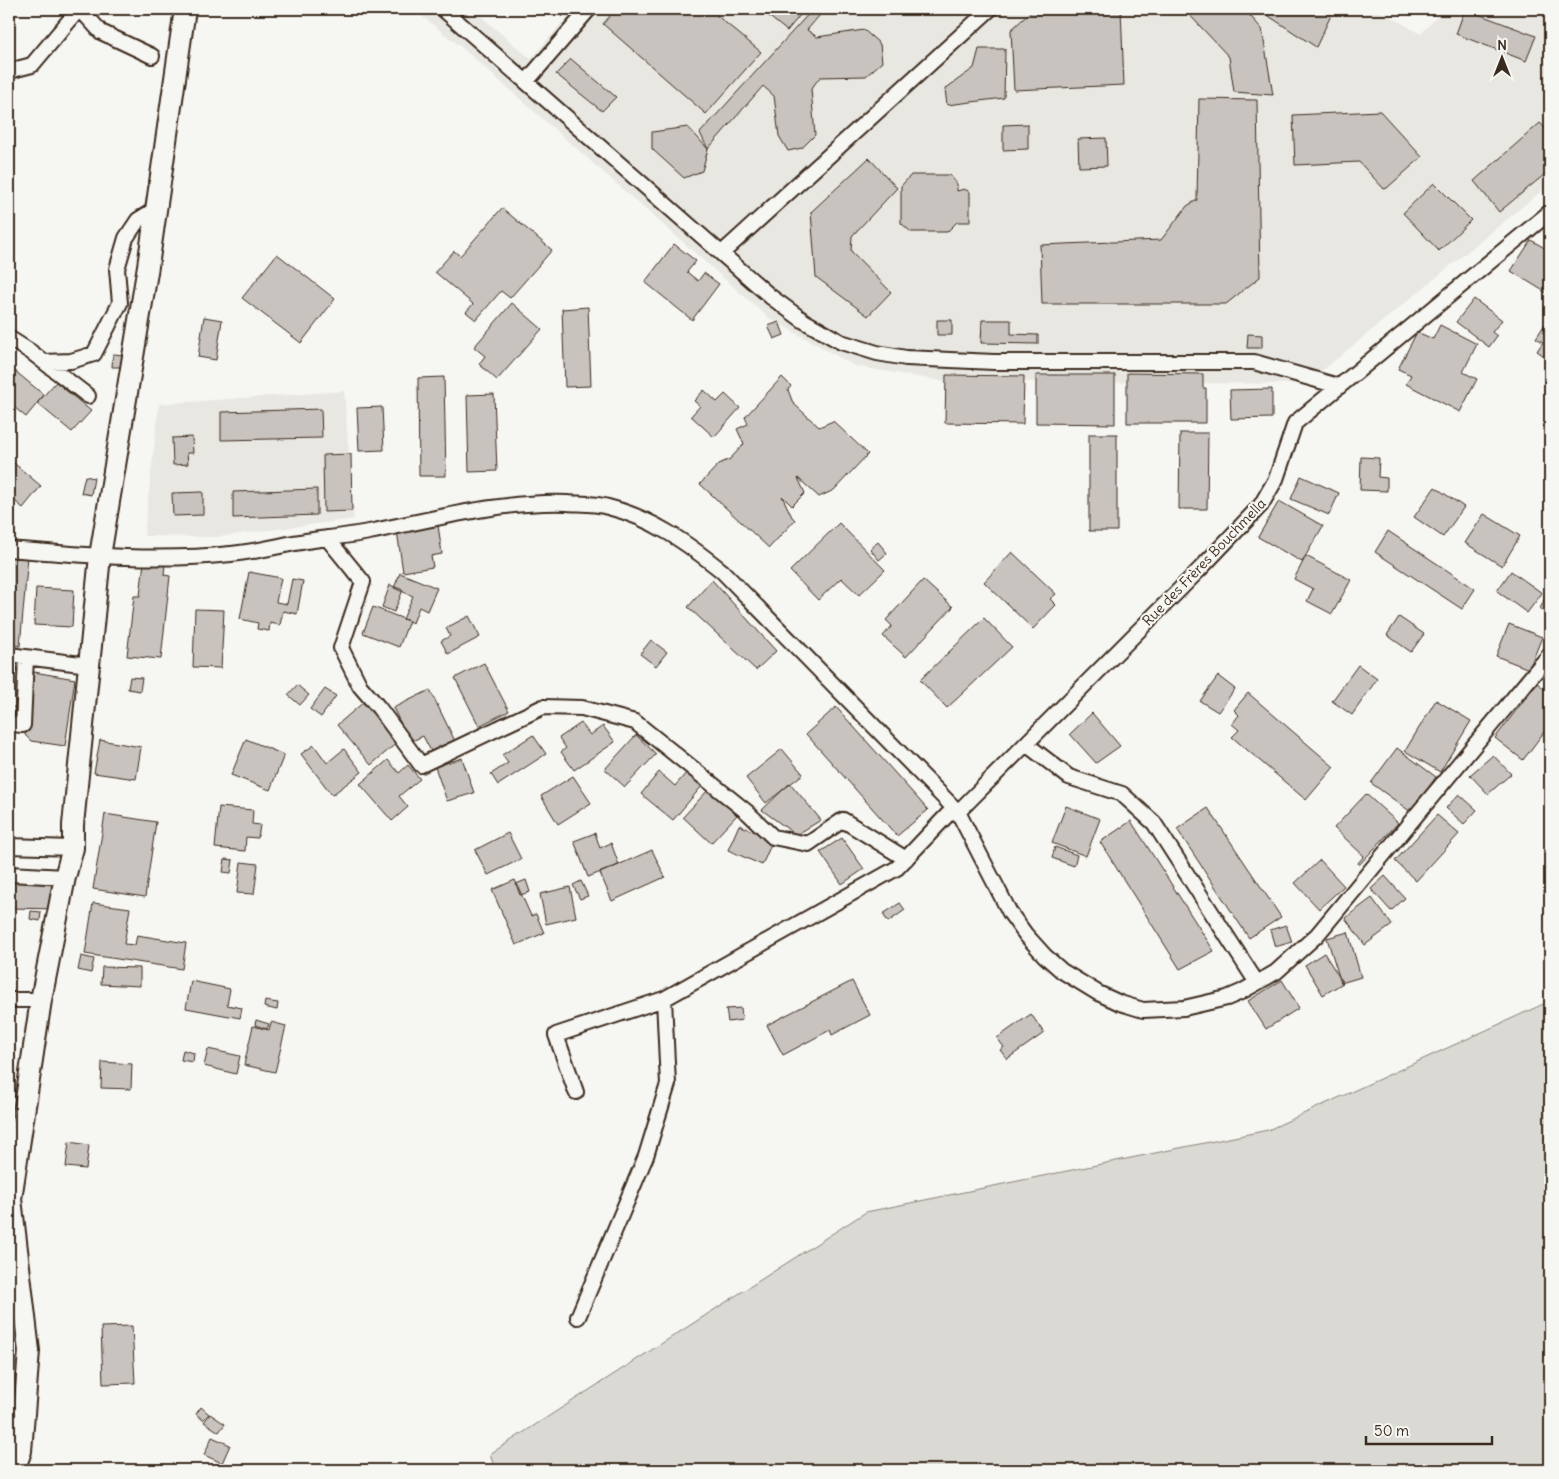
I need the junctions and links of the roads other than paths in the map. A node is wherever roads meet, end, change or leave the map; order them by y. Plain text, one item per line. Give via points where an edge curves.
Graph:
1 (79, 9) edge
2 (186, 9) edge
3 (443, 9) edge
4 (589, 9) edge
5 (990, 9) edge
6 (152, 56) dead end
7 (9, 71) edge
8 (526, 82) junction
9 (156, 209) junction
10 (1550, 212) edge
11 (722, 253) junction
12 (9, 338) edge
13 (44, 362) junction
14 (1338, 386) junction
15 (88, 396) dead end
16 (327, 538) junction
17 (9, 549) edge
18 (100, 556) junction
19 (1550, 654) edge
20 (9, 655) edge
21 (26, 657) junction
22 (89, 665) junction
23 (9, 724) edge
24 (1026, 744) junction
25 (956, 810) junction
26 (9, 846) edge
27 (73, 848) junction
28 (906, 859) junction
29 (9, 874) edge
30 (65, 877) junction
31 (1257, 983) junction
32 (9, 1000) edge
33 (41, 1000) junction
34 (664, 1000) junction
35 (576, 1092) dead end
36 (16, 1124) edge
37 (578, 1317) dead end
38 (14, 1470) edge

1 - 6 street via 101,32
1 - 7 street via 32,65
2 - 9 main road
3 - 8 street
4 - 8 street
5 - 11 street
8 - 11 street
9 - 13 street via 138,220 126,238 117,269 120,303 94,354 71,361
9 - 18 main road
10 - 14 street, Rue des Frères Bouchmella
11 - 14 street via 804,321 841,342 877,353 906,358 994,362 1254,362
12 - 13 street
13 - 15 street
14 - 24 street, Rue des Frères Bouchmella via 1295,422 1278,474 1261,505
16 - 18 street via 211,556
16 - 25 street via 485,509 554,503 598,505 654,524 692,547 722,571
16 - 28 street via 363,582 341,648 360,686 421,765 543,707 582,708 635,722 747,812 773,837 808,844 843,820
17 - 18 street
18 - 22 main road
19 - 31 street via 1317,935 1276,972
20 - 21 street
21 - 22 street
21 - 23 street via 23,725
22 - 27 main road
24 - 25 street, Rue des Frères Bouchmella
24 - 31 street via 1069,776 1122,794 1154,823
25 - 28 street, Rue des Frères Bouchmella
25 - 31 street via 1010,913 1026,935 1062,971 1098,993 1143,1010 1162,1010 1227,998
26 - 27 street
27 - 30 main road
28 - 34 street, Rue des Frères Bouchmella via 898,868
29 - 30 street
30 - 33 main road
32 - 33 street
33 - 36 main road
34 - 35 street, Rue des Frères Bouchmella via 556,1035
34 - 37 street via 668,1084 646,1156
36 - 38 main road via 11,1200 29,1351 21,1451

